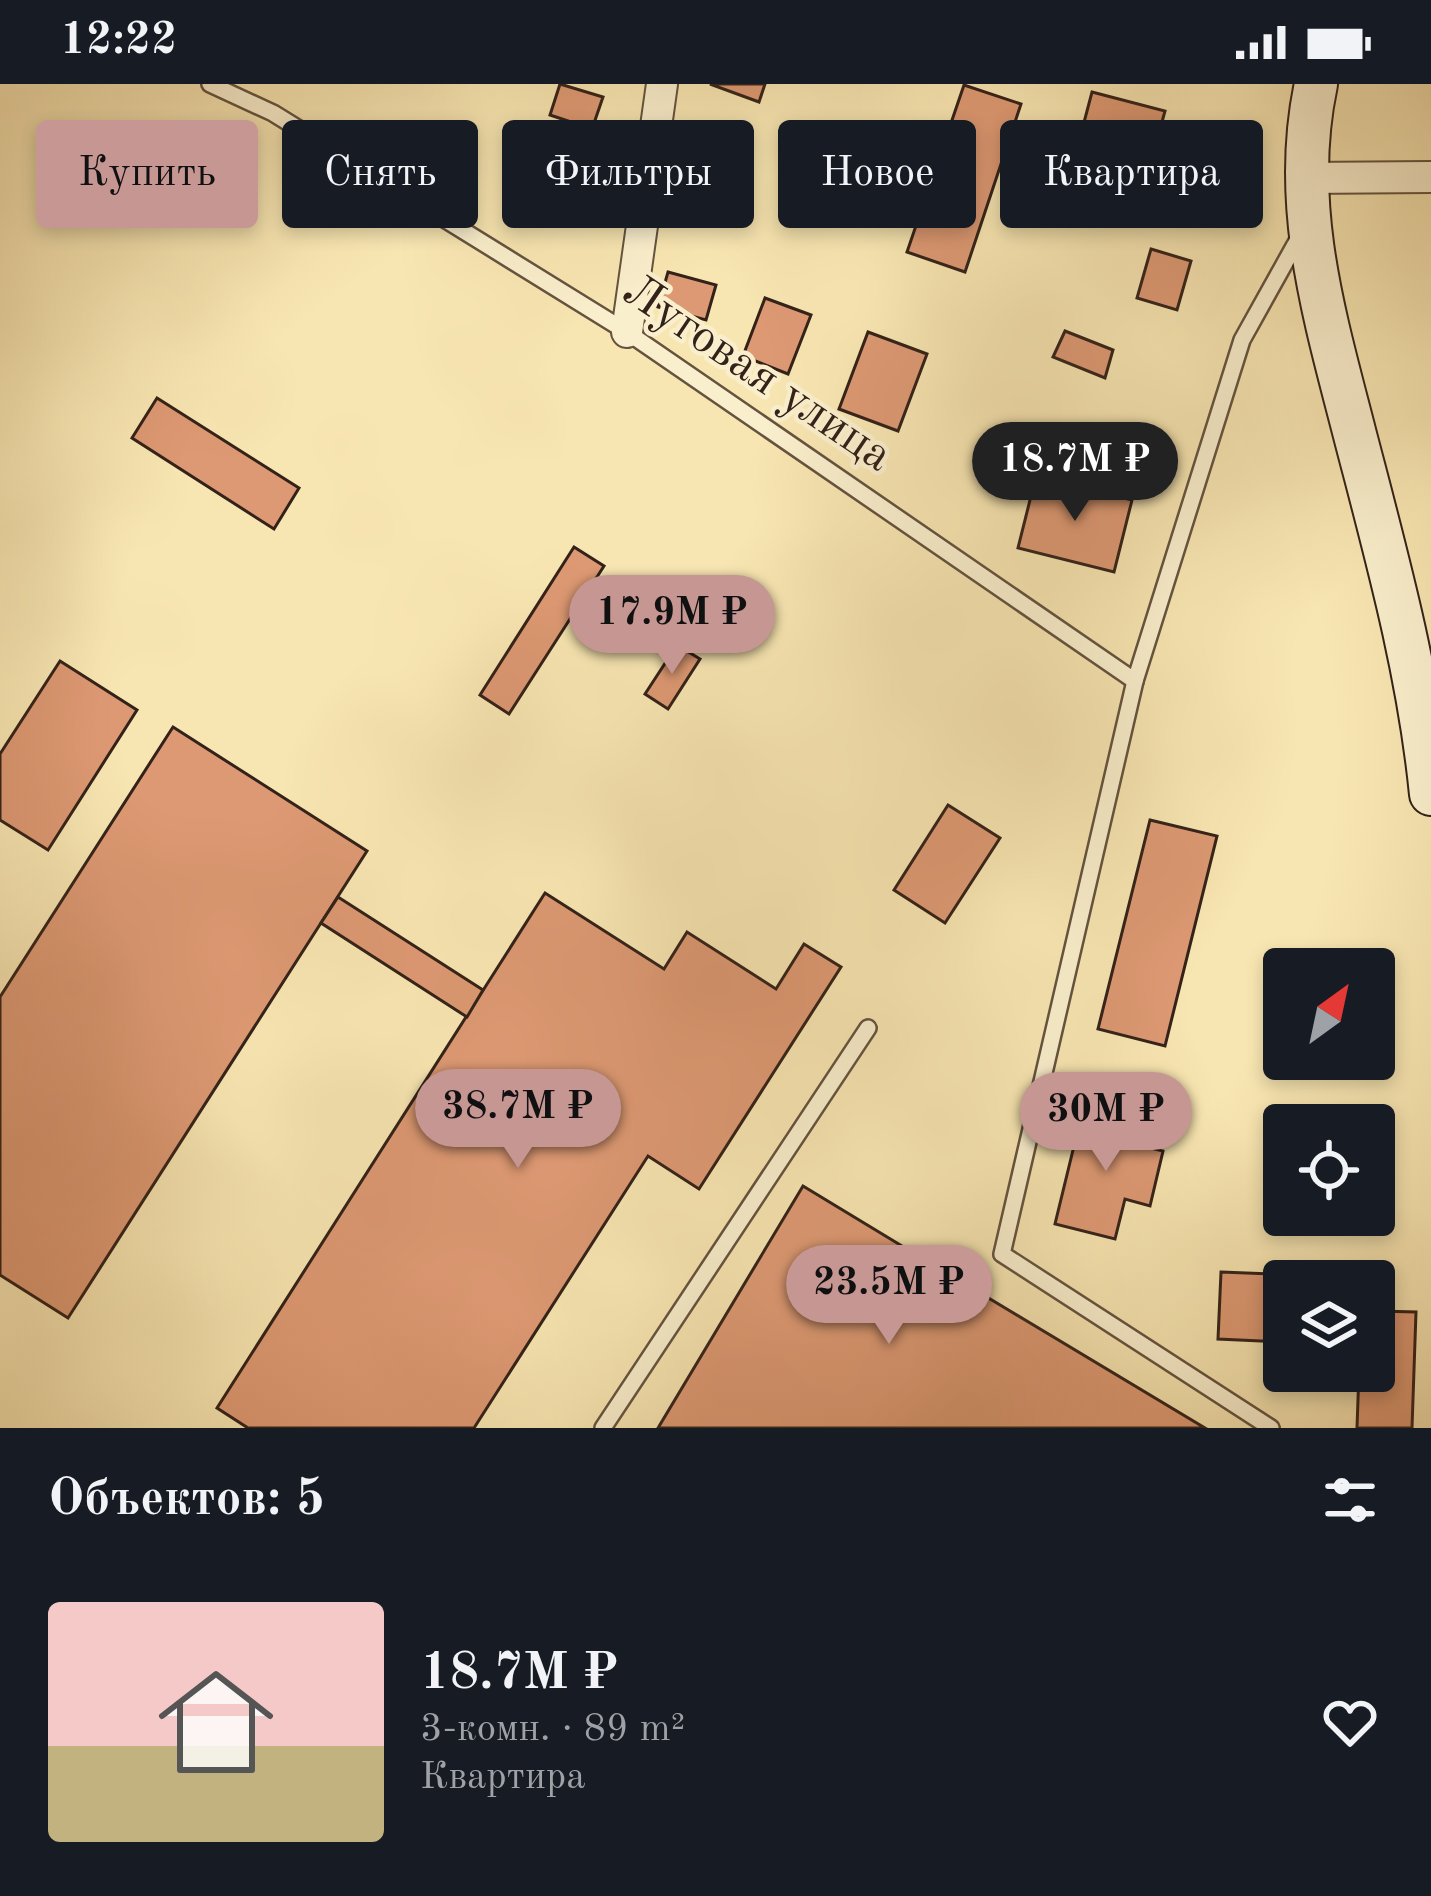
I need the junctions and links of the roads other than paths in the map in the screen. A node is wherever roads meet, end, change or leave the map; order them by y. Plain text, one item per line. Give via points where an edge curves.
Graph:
1 (210, 84) edge
2 (662, 84) edge
3 (1316, 84) edge
4 (1431, 177) edge
5 (1304, 178) junction
6 (1307, 223) junction
7 (626, 332) junction
8 (1135, 681) junction
9 (1431, 794) edge
10 (868, 1028) dead end
11 (603, 1428) edge
12 (1270, 1428) edge

1 - 7 lane, Луговая улица via 273,113
2 - 7 street
3 - 5 main road
4 - 5 street
5 - 6 main road
6 - 8 lane via 1242,340
6 - 9 main road via 1411,651
7 - 8 lane, Луговая улица
8 - 12 lane via 1002,1254
10 - 11 lane

